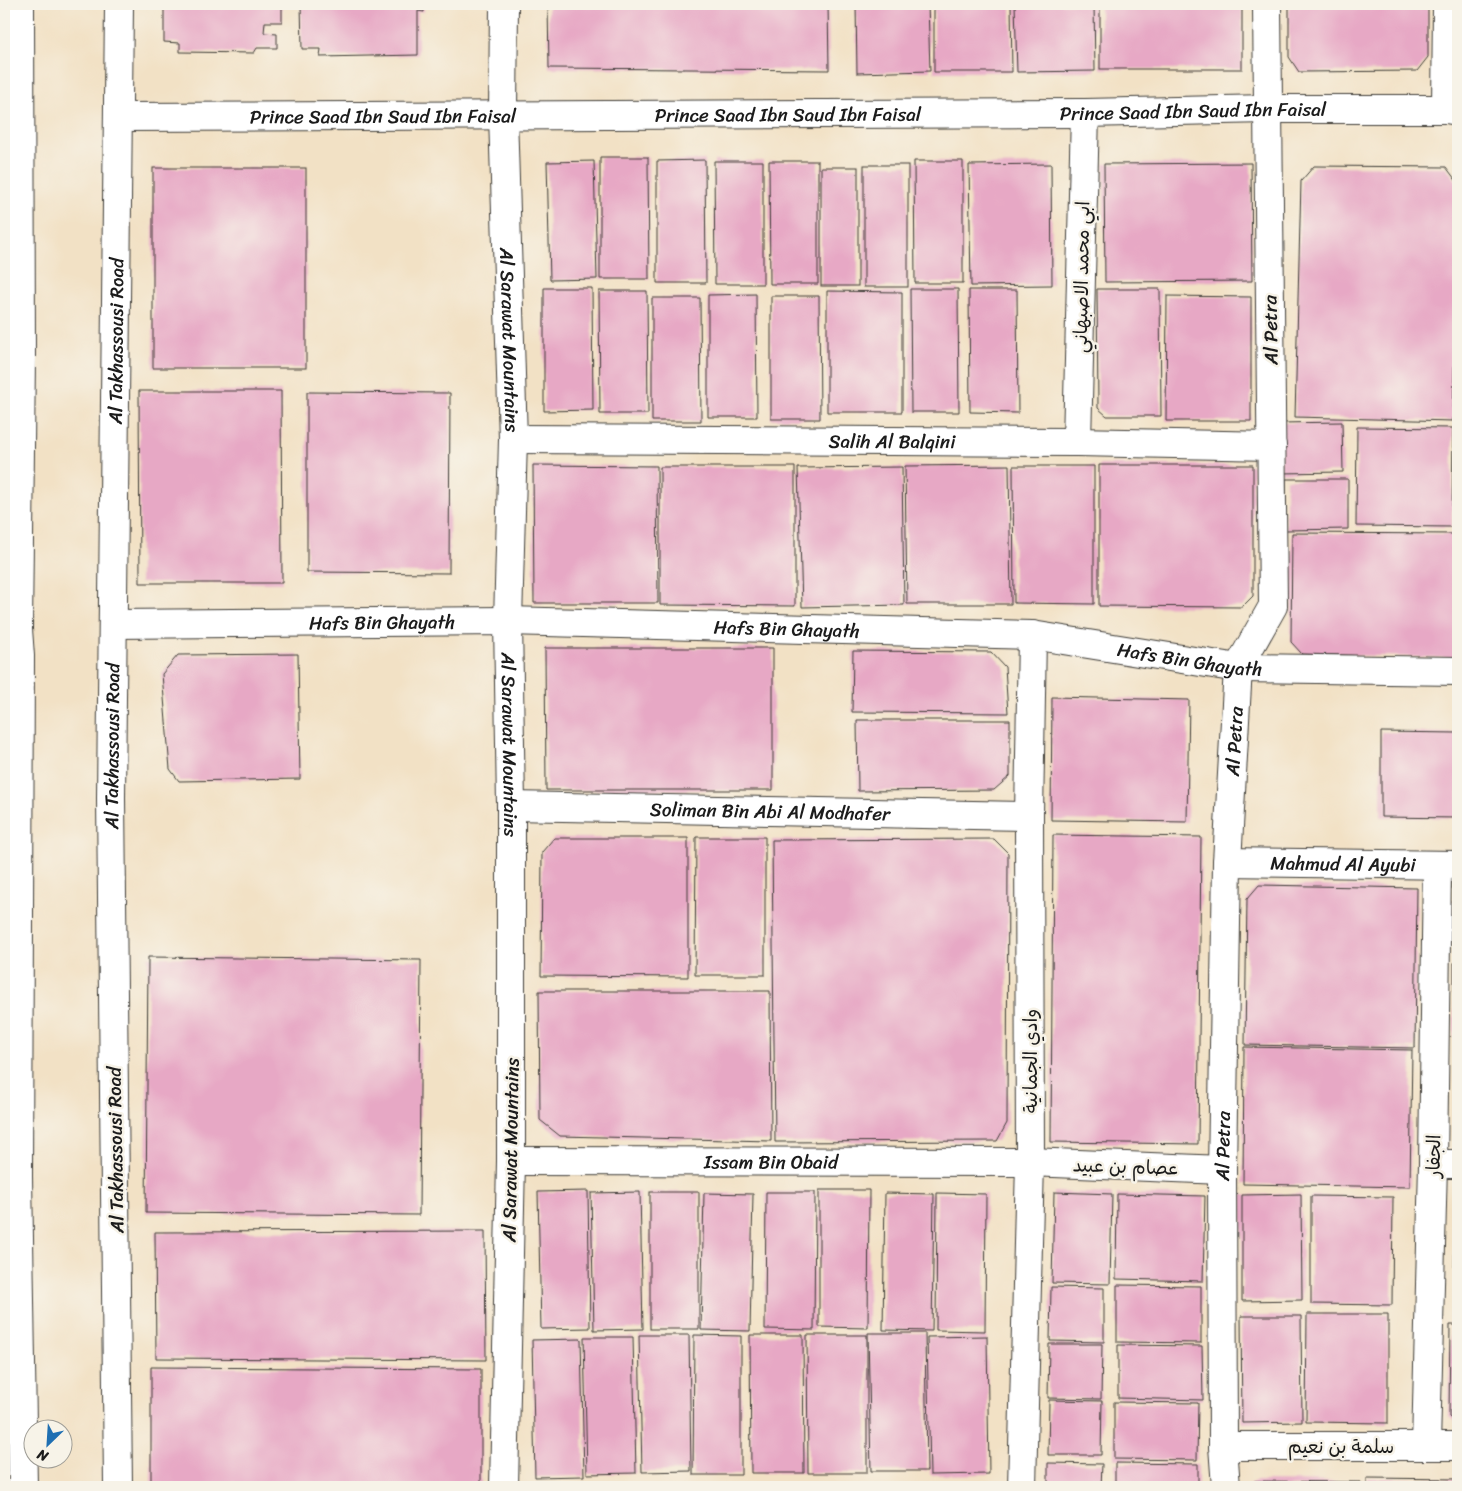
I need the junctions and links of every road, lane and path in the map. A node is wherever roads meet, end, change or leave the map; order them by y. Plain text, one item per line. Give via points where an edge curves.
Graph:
1 (20, 4) edge
2 (119, 4) edge
3 (504, 4) edge
4 (1267, 4) edge
5 (1446, 4) edge
6 (1268, 110) junction
7 (1452, 110) edge
8 (1085, 113) junction
9 (503, 115) junction
10 (118, 117) junction
11 (12, 120) edge
12 (513, 439) junction
13 (1078, 442) junction
14 (1272, 446) junction
15 (508, 621) junction
16 (112, 624) junction
17 (11, 628) edge
18 (1032, 635) junction
19 (1238, 668) junction
20 (1458, 671) edge
21 (511, 806) junction
22 (1029, 816) junction
23 (1227, 862) junction
24 (1448, 865) edge
25 (511, 1161) junction
26 (1030, 1162) junction
27 (1446, 1164) edge
28 (1222, 1170) junction
29 (1223, 1446) junction
30 (1426, 1446) junction
31 (1458, 1446) edge
32 (23, 1487) edge
33 (118, 1487) edge
34 (504, 1487) edge
35 (1022, 1487) edge
36 (1226, 1487) edge

1 - 11 street
2 - 10 street, Al Takhassousi Road
3 - 9 street, Al Sarawat Mountains
4 - 6 street, Al Petra
5 - 7 street
6 - 7 street, Prince Saad Ibn Saud Ibn Faisal
6 - 8 street, Prince Saad Ibn Saud Ibn Faisal
6 - 14 street, Al Petra
8 - 9 street, Prince Saad Ibn Saud Ibn Faisal
8 - 13 street, ابي محمد الاصبهاني
9 - 10 street, Prince Saad Ibn Saud Ibn Faisal
9 - 12 street, Al Sarawat Mountains
10 - 16 street, Al Takhassousi Road
11 - 17 street via 21,357
12 - 13 street, Salih Al Balqini
12 - 15 street, Al Sarawat Mountains
13 - 14 street, Salih Al Balqini
14 - 19 street, Al Petra via 1273,606
15 - 16 street, Hafs Bin Ghayath
15 - 18 street, Hafs Bin Ghayath
15 - 21 street, Al Sarawat Mountains
16 - 33 street, Al Takhassousi Road
17 - 32 street via 20,656 18,976
18 - 19 street, Hafs Bin Ghayath
18 - 22 street, وادي الجمانية
19 - 20 street, Hafs Bin Ghayath
19 - 23 street, Al Petra
21 - 22 street, Soliman Bin Abi Al Modhafer
21 - 25 street, Al Sarawat Mountains
22 - 26 street, وادي الجمانية
23 - 24 street, Mahmud Al Ayubi
23 - 28 street, Al Petra
24 - 27 street, الجفار
25 - 26 street, Issam Bin Obaid
25 - 34 street, Al Sarawat Mountains
26 - 28 street, عصام بن عبيد
26 - 35 street, وادي الجمانية
27 - 30 street, الجفار
28 - 29 street, Al Petra
29 - 30 street, سلمة بن نعيم
29 - 36 street, Al Petra
30 - 31 street, سلمة بن نعيم

